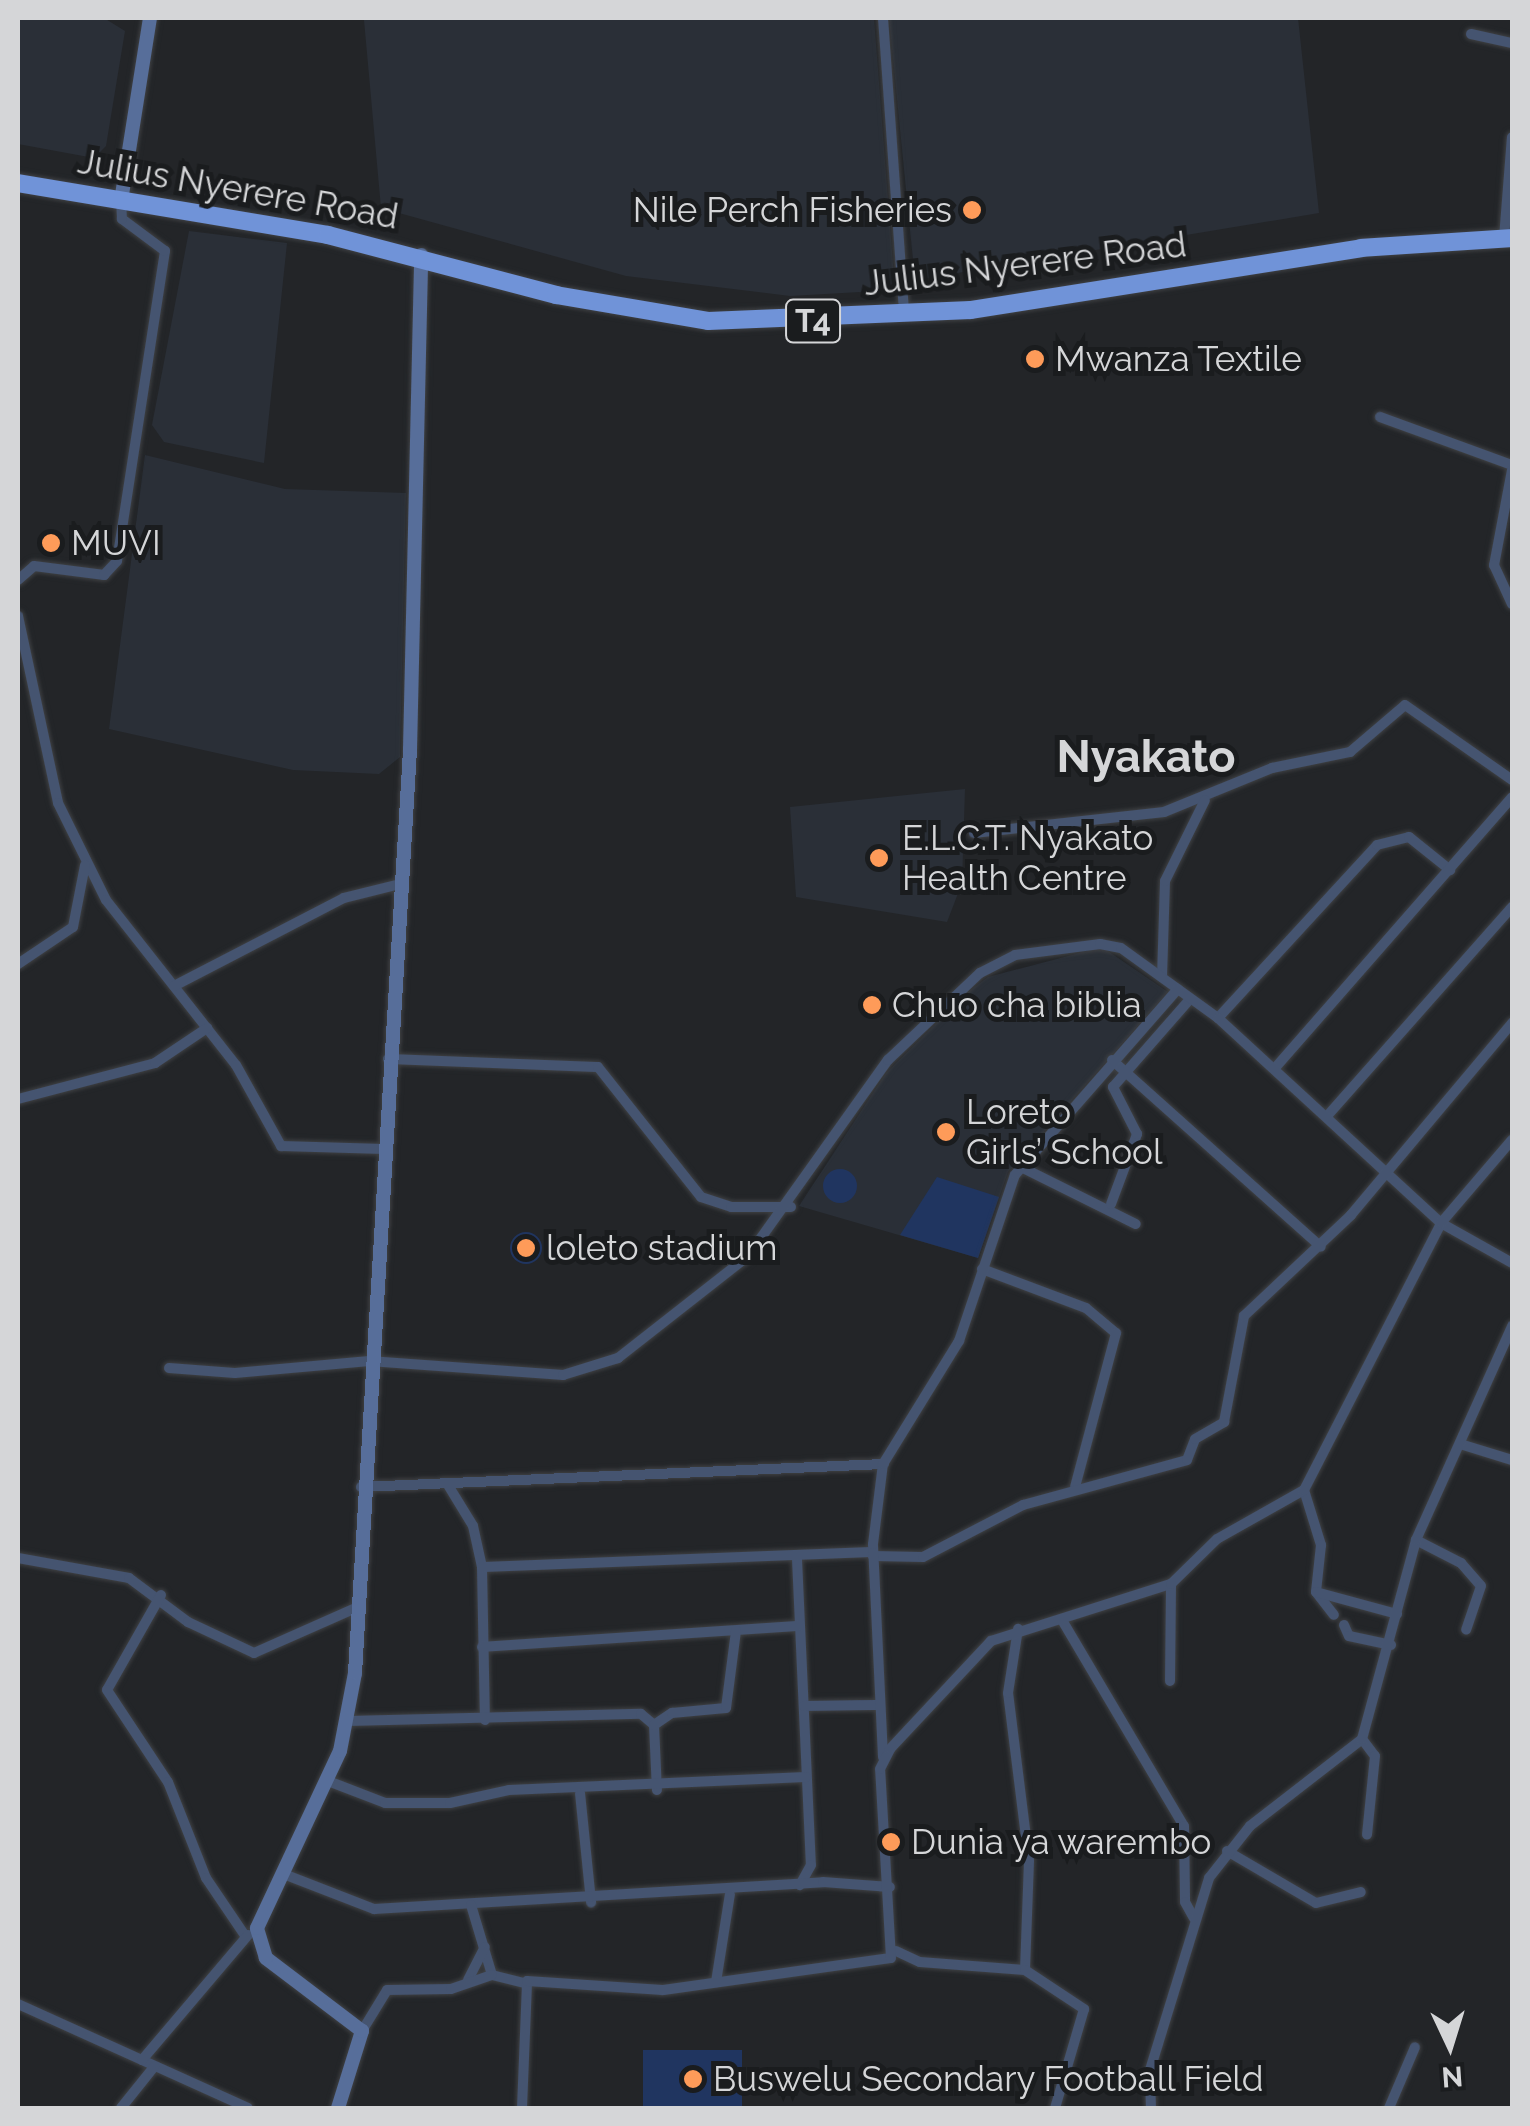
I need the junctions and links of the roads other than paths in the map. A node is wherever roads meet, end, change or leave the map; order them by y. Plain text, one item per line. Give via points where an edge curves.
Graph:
1 (150, 18) edge
2 (883, 18) edge
3 (1470, 34) dead end
4 (1512, 43) edge
5 (1512, 137) edge
6 (18, 183) edge
7 (121, 201) junction
8 (1508, 238) edge
9 (421, 255) junction
10 (904, 315) junction
11 (1380, 417) dead end
12 (1512, 467) edge
13 (18, 564) edge
14 (34, 566) junction
15 (18, 580) edge
16 (1512, 604) edge
17 (18, 616) edge
18 (1512, 756) edge
19 (1502, 769) junction
20 (1512, 780) edge
21 (1512, 797) edge
22 (1206, 799) junction
23 (974, 834) dead end
24 (85, 865) junction
25 (1450, 870) junction
26 (400, 884) junction
27 (1512, 907) edge
28 (18, 964) edge
29 (1162, 977) junction
30 (174, 986) junction
31 (1178, 989) junction
32 (1190, 999) junction
33 (1218, 1018) junction
34 (1512, 1024) edge
35 (208, 1028) junction
36 (388, 1059) junction
37 (1112, 1060) junction
38 (1275, 1068) junction
39 (1124, 1071) junction
40 (18, 1100) edge
41 (1328, 1115) junction
42 (1512, 1140) edge
43 (384, 1149) junction
44 (1020, 1167) junction
45 (1384, 1175) junction
46 (1110, 1204) junction
47 (791, 1207) junction
48 (1442, 1223) junction
49 (1136, 1224) dead end
50 (1321, 1246) junction
51 (1512, 1263) edge
52 (982, 1268) junction
53 (1512, 1326) edge
54 (369, 1361) junction
55 (168, 1368) dead end
56 (1460, 1444) junction
57 (1512, 1460) edge
58 (883, 1464) junction
59 (448, 1485) junction
60 (362, 1487) junction
61 (1075, 1487) junction
62 (1304, 1490) junction
63 (1416, 1540) junction
64 (873, 1554) junction
65 (18, 1558) edge
66 (796, 1559) junction
67 (482, 1567) junction
68 (1170, 1584) junction
69 (1316, 1592) junction
70 (161, 1595) junction
71 (358, 1607) junction
72 (1397, 1614) junction
73 (1334, 1615) dead end
74 (1062, 1620) junction
75 (1344, 1625) dead end
76 (799, 1626) junction
77 (1018, 1629) junction
78 (1466, 1630) dead end
79 (736, 1631) junction
80 (1392, 1645) junction
81 (482, 1647) junction
82 (1170, 1682) dead end
83 (876, 1705) junction
84 (804, 1706) junction
85 (485, 1720) junction
86 (348, 1721) junction
87 (654, 1725) junction
88 (1362, 1739) junction
89 (884, 1758) junction
90 (806, 1777) junction
91 (328, 1780) junction
92 (656, 1790) junction
93 (580, 1793) junction
94 (1367, 1835) dead end
95 (1226, 1851) junction
96 (810, 1866) junction
97 (281, 1872) junction
98 (823, 1882) junction
99 (800, 1886) junction
100 (890, 1887) junction
101 (1360, 1892) dead end
102 (730, 1894) junction
103 (591, 1902) junction
104 (471, 1905) junction
105 (498, 1905) junction
106 (1194, 1918) junction
107 (484, 1922) junction
108 (252, 1933) junction
109 (486, 1946) junction
110 (896, 1951) junction
111 (1025, 1970) junction
112 (492, 1976) junction
113 (467, 1981) junction
114 (716, 1982) junction
115 (523, 1983) junction
116 (18, 2004) edge
117 (362, 2031) junction
118 (1414, 2047) dead end
119 (142, 2060) junction
120 (154, 2066) junction
121 (121, 2108) edge
122 (248, 2108) edge
123 (338, 2108) edge
124 (522, 2108) edge
125 (1056, 2108) edge
126 (1152, 2108) edge
127 (1389, 2108) edge

1 - 7 main road
2 - 10 street
3 - 4 street
5 - 8 street
6 - 7 highway, Julius Nyerere Road / T4
7 - 9 highway, Julius Nyerere Road / T4
7 - 14 street via 122,218 166,251 117,561 96,576
8 - 10 highway, Julius Nyerere Road / T4 via 1360,248
9 - 10 highway, Julius Nyerere Road / T4 via 633,312 792,322
9 - 26 main road
11 - 12 street
12 - 16 street via 1494,565
13 - 14 street
14 - 15 street
17 - 24 street via 58,802
18 - 19 street
19 - 20 street
19 - 22 street via 1405,705 1350,752 1272,768
21 - 25 street
22 - 23 street via 1119,820
22 - 29 street via 1166,881
24 - 28 street via 73,927
24 - 30 street
25 - 33 street via 1409,837 1377,845
25 - 38 street
26 - 30 street via 344,898
26 - 36 main road
27 - 41 street
29 - 31 street
29 - 47 street via 1100,944 1016,954 980,973 888,1060
30 - 35 street
31 - 32 street
31 - 37 street
32 - 33 street
32 - 39 street
33 - 38 street
34 - 45 street
35 - 40 street via 154,1062
35 - 43 street via 282,1146
36 - 43 main road
36 - 47 street via 598,1067 701,1197 731,1208
37 - 39 street
37 - 44 street
38 - 41 street
39 - 46 street via 1113,1090 1138,1134
39 - 50 street
41 - 45 street
42 - 48 street
43 - 54 main road
44 - 46 street
44 - 52 street
45 - 48 street
45 - 50 street
46 - 49 street
47 - 54 street via 710,1290 586,1372
48 - 51 street
48 - 62 street
50 - 61 street via 1244,1316 1224,1422 1195,1439 1188,1460
52 - 58 street via 959,1341
52 - 61 street via 1086,1308 1116,1332
53 - 56 street
54 - 55 street via 236,1373
54 - 60 main road
56 - 57 street
56 - 63 street
58 - 59 street
58 - 64 street
59 - 60 street
59 - 67 street via 473,1526
60 - 71 main road
61 - 64 street via 982,1522 930,1554
62 - 68 street via 1216,1539
62 - 69 street via 1322,1554
63 - 72 street
63 - 78 street via 1462,1562 1481,1586
64 - 66 street
64 - 83 street
65 - 70 street via 130,1578
66 - 67 street via 568,1558
66 - 76 street
67 - 81 street
68 - 74 street
68 - 82 street
69 - 72 street
69 - 73 street
70 - 71 street via 188,1622 254,1653
70 - 108 street via 107,1690 168,1782 206,1878
71 - 86 main road
72 - 80 street
74 - 77 street
74 - 106 street via 1184,1826 1185,1902
75 - 80 street via 1349,1636
76 - 79 street
76 - 84 street
77 - 89 street via 973,1653
77 - 111 street via 1008,1693 1029,1861
79 - 81 street
79 - 87 street via 728,1705
80 - 88 street
81 - 85 street
83 - 84 street
83 - 89 street
84 - 90 street
85 - 86 street
85 - 87 street via 633,1714
86 - 91 main road
87 - 92 street
88 - 94 street via 1374,1756
88 - 95 street
89 - 100 street
90 - 92 street
90 - 96 street
91 - 93 street via 385,1803
91 - 97 main road
92 - 93 street
93 - 103 street
95 - 101 street via 1316,1903
95 - 106 street
96 - 98 street
96 - 99 street
97 - 104 street via 354,1906
97 - 108 main road
98 - 99 street
98 - 100 street
99 - 102 street
100 - 110 street
102 - 103 street
102 - 114 street
103 - 105 street
104 - 105 street
104 - 107 street
105 - 107 street
106 - 126 street via 1150,2070
107 - 109 street
108 - 117 main road via 266,1958
108 - 119 street
109 - 112 street
109 - 113 street
110 - 111 street via 920,1962
110 - 114 street via 877,1964
111 - 125 street via 1084,2009
112 - 113 street
112 - 115 street
113 - 117 street via 387,1990
114 - 115 street via 627,1992
115 - 124 street
116 - 119 street
117 - 123 main road
118 - 127 street
119 - 120 street
120 - 121 street
120 - 122 street

